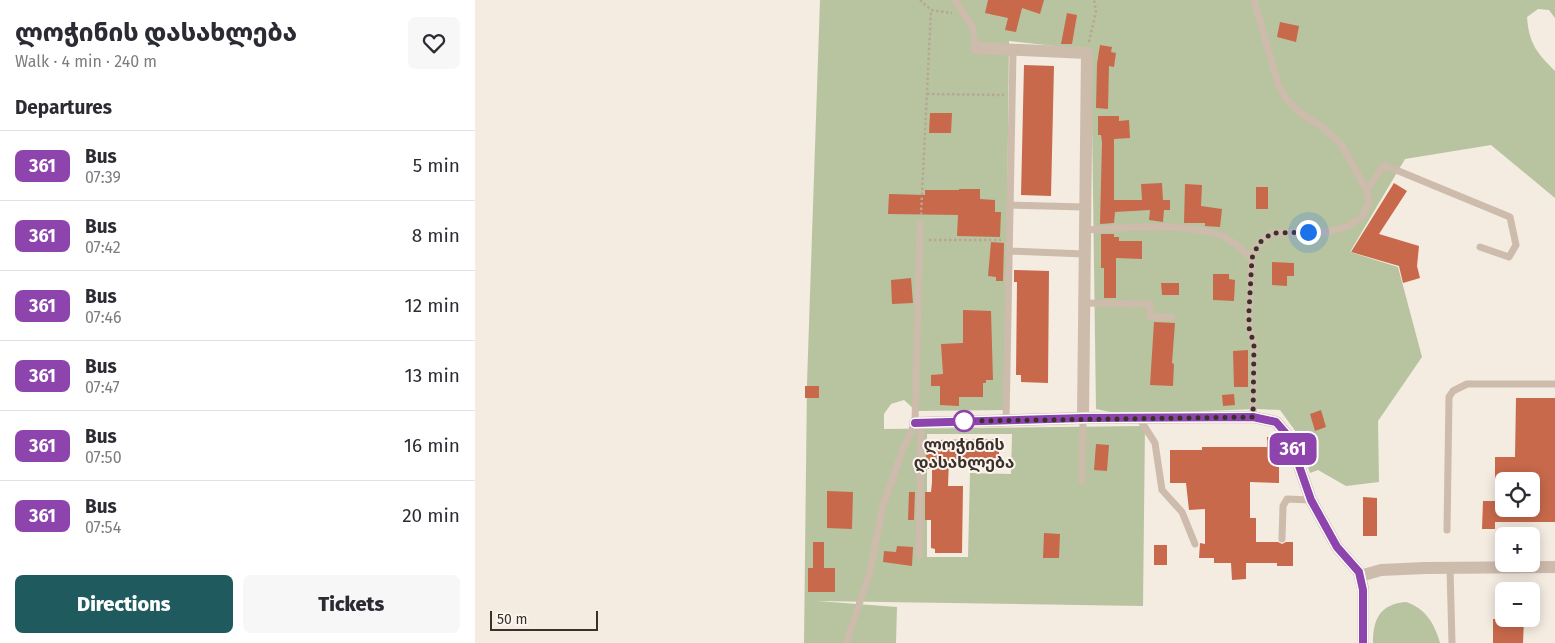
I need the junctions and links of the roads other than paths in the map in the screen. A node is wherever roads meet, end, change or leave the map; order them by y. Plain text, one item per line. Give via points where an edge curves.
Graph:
1 (955, 0) edge
2 (1254, 0) edge
3 (976, 48) joint
4 (1013, 51) junction
5 (1367, 191) junction
6 (1010, 205) junction
7 (1084, 207) junction
8 (920, 224) road end
9 (1084, 230) junction
10 (1480, 247) dead end
11 (1009, 251) junction
12 (1084, 254) junction
13 (1252, 258) junction
14 (1083, 303) junction
15 (1172, 317) dead end
16 (1555, 384) edge
17 (1253, 417) junction
18 (1083, 418) junction
19 (1139, 418) junction
20 (1006, 421) junction
21 (918, 422) junction
22 (1082, 481) dead end
23 (1311, 500) junction
24 (1447, 530) dead end
25 (1282, 539) dead end
26 (1195, 544) dead end
27 (919, 555) dead end
28 (1555, 567) edge
29 (1450, 568) junction
30 (1360, 576) junction
31 (846, 643) edge
32 (1363, 643) edge
33 (1452, 643) edge

1 - 3 lane via 973,28
2 - 5 lane via 1278,84 1286,98 1341,144
3 - 4 street
4 - 6 lane
4 - 7 street via 1087,53
5 - 10 lane via 1384,165 1510,216 1516,244 1509,257
5 - 13 lane via 1369,203 1361,218 1346,227 1327,232 1272,233 1259,243
6 - 7 lane
6 - 11 lane
7 - 9 street
8 - 21 lane
9 - 12 street
9 - 13 lane via 1167,227 1203,232 1225,238
11 - 12 lane
11 - 20 lane
12 - 14 street
13 - 17 lane via 1249,328 1254,344
14 - 15 lane via 1150,304 1150,317
14 - 18 street
16 - 24 lane via 1467,384 1453,391 1449,397
17 - 19 street
17 - 23 street via 1276,422 1289,437
18 - 19 street
18 - 20 street
18 - 22 lane
19 - 26 lane via 1155,443 1163,490 1182,512
20 - 21 street
21 - 27 lane
21 - 31 lane via 903,449 883,505 870,572
23 - 25 lane via 1287,499 1283,506
23 - 30 street via 1337,547
28 - 29 street
29 - 30 street via 1381,570
29 - 33 lane
30 - 32 street

